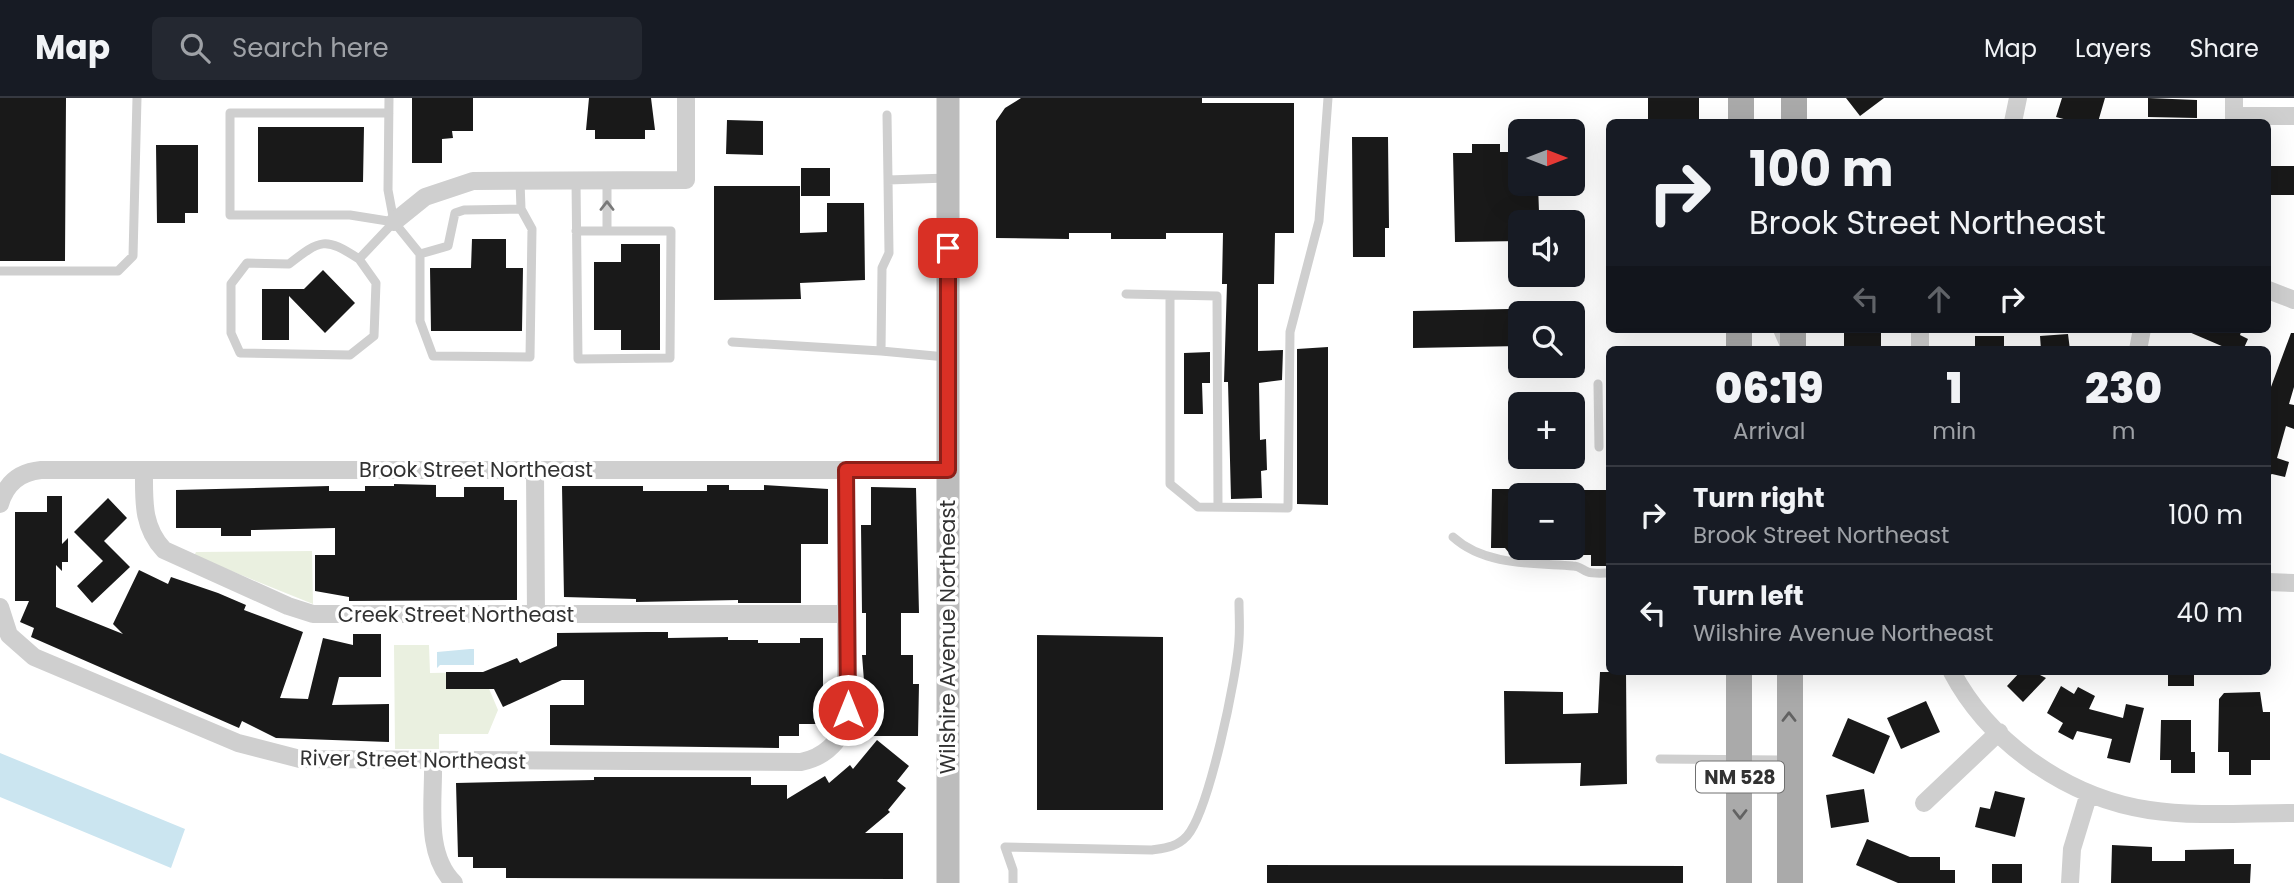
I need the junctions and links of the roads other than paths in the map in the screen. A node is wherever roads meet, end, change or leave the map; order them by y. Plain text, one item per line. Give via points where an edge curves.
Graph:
1 (137, 98) edge
2 (389, 98) edge
3 (686, 98) edge
4 (948, 98) edge
5 (1328, 98) edge
6 (1741, 98) edge
7 (1794, 98) edge
8 (2018, 98) edge
9 (2234, 112) edge
10 (389, 113) junction
11 (887, 115) dead end
12 (2294, 116) edge
13 (1741, 119) edge
14 (1794, 119) edge
15 (2014, 119) edge
16 (948, 178) junction
17 (607, 180) junction
18 (888, 180) junction
19 (520, 181) junction
20 (576, 181) junction
21 (521, 209) junction
22 (394, 222) junction
23 (576, 231) junction
24 (607, 231) junction
25 (420, 254) junction
26 (359, 259) junction
27 (0, 271) edge
28 (2271, 291) edge
29 (1126, 294) dead end
30 (1170, 295) junction
31 (2294, 300) edge
32 (732, 342) dead end
33 (881, 351) junction
34 (948, 357) junction
35 (1598, 384) dead end
36 (1599, 447) dead end
37 (144, 470) junction
38 (536, 470) junction
39 (846, 470) junction
40 (948, 470) junction
41 (4, 481) edge
42 (0, 503) edge
43 (1219, 507) junction
44 (1453, 537) dead end
45 (1606, 573) edge
46 (2271, 582) edge
47 (2294, 583) edge
48 (1239, 602) dead end
49 (0, 607) edge
50 (847, 614) junction
51 (536, 615) junction
52 (1739, 675) edge
53 (1790, 675) edge
54 (1954, 675) edge
55 (1999, 732) junction
56 (1660, 759) dead end
57 (1740, 759) junction
58 (1789, 760) junction
59 (433, 762) junction
60 (2089, 793) junction
61 (1924, 803) dead end
62 (2294, 813) edge
63 (454, 883) edge
64 (948, 883) edge
65 (1013, 883) edge
66 (1739, 883) edge
67 (1790, 883) edge
68 (2070, 883) edge

1 - 27 lane via 133,256 118,271
2 - 10 lane
3 - 17 street via 686,180
4 - 16 street, Wilshire Avenue Northeast
5 - 43 lane via 1319,221 1290,332 1288,508
6 - 13 main road
7 - 14 main road
8 - 15 street
9 - 12 street
10 - 22 lane via 388,190
10 - 22 lane via 230,113 230,215 349,215
11 - 18 lane
16 - 18 lane
16 - 34 street, Wilshire Avenue Northeast
17 - 20 street
24 -> 17 lane
18 - 33 lane via 889,253 881,268
19 - 20 street
19 - 21 lane
19 - 22 street via 461,185 425,197
20 - 23 lane
21 - 25 lane via 455,213 447,246
21 - 25 lane via 532,229 530,357 433,356 420,321
22 - 25 lane
22 - 26 lane
23 - 24 lane
23 - 24 lane via 578,359 670,358 671,231
26 - 26 lane via 376,283 374,336 350,355 240,354 231,333 231,285 247,263 289,264 314,244 332,242
28 - 31 street
29 - 30 lane
30 - 43 lane via 1170,484 1198,506
30 - 43 lane via 1216,296
32 - 33 lane
33 - 34 lane
34 - 40 street, Wilshire Avenue Northeast
35 - 36 lane
37 - 38 street, Brook Street Northeast
37 - 41 street, Brook Street Northeast via 32,471
37 - 51 street, Creek Street Northeast via 146,520 164,550 300,610 337,616
38 - 39 street, Brook Street Northeast
38 - 51 street
39 - 40 street, Brook Street Northeast
39 - 50 street
40 - 64 street, Wilshire Avenue Northeast
41 - 42 street
44 - 45 lane via 1467,548 1509,560
46 - 47 street
48 - 65 lane via 1239,641 1221,733 1203,810 1186,837 1174,846 1152,850 1005,847
49 - 59 street, River Street Northeast via 9,635 34,657 238,743 300,759
50 - 51 street, Creek Street Northeast
50 - 59 street, River Street Northeast via 843,732 829,750 801,762
52 - 57 main road, NM 528
58 -> 53 main road, NM 528
54 - 55 street
55 - 60 street via 2040,767
55 - 61 street
56 - 57 lane
57 - 58 lane
57 -> 66 main road, NM 528
58 - 67 main road, NM 528
59 - 63 street via 435,849 441,868
60 - 62 street via 2151,811
60 - 68 street via 2072,849

